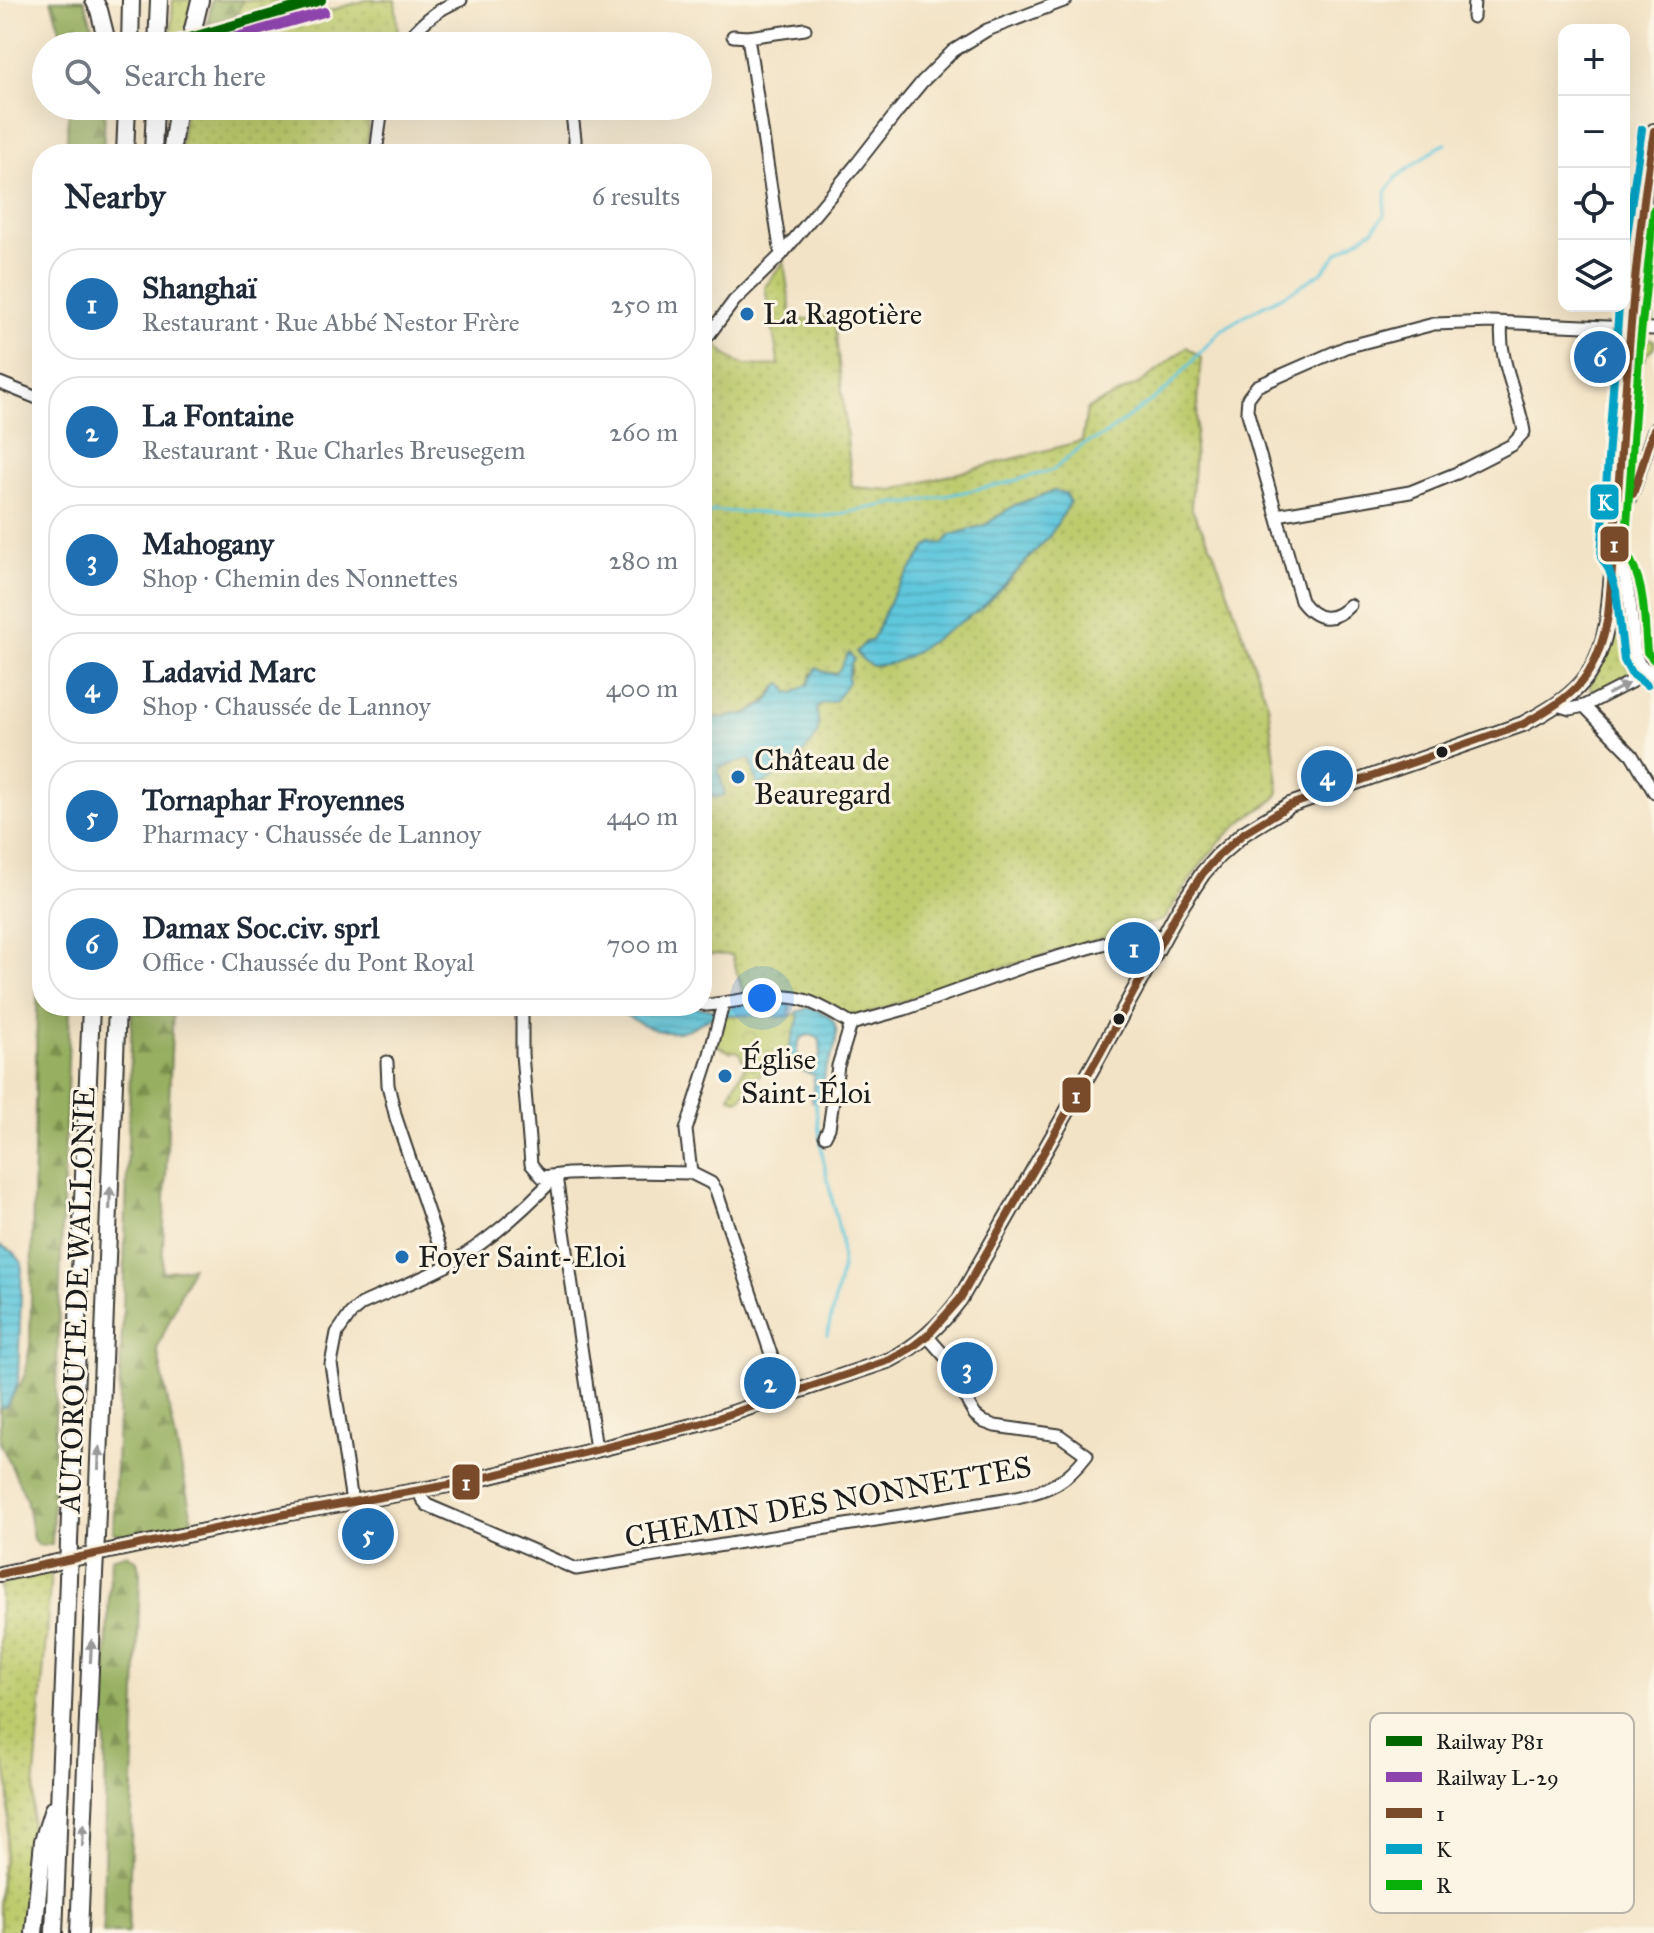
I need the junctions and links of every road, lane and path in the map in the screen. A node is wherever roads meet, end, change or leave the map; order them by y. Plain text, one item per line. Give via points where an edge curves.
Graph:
1 (94, 0) edge
2 (131, 0) edge
3 (159, 0) edge
4 (200, 0) edge
5 (461, 0) edge
6 (1066, 0) edge
7 (1474, 0) edge
8 (1473, 17) dead end
9 (805, 29) dead end
10 (104, 32) edge
11 (130, 32) edge
12 (158, 32) edge
13 (192, 32) edge
14 (415, 32) edge
15 (733, 36) dead end
16 (748, 37) junction
17 (123, 120) edge
18 (126, 120) edge
19 (154, 120) edge
20 (176, 120) edge
21 (380, 120) edge
22 (573, 120) edge
23 (126, 128) junction
24 (1654, 131) edge
25 (125, 144) edge
26 (153, 144) edge
27 (172, 144) edge
28 (377, 144) edge
29 (575, 144) edge
30 (1636, 246) junction
31 (781, 255) junction
32 (1654, 279) edge
33 (1502, 323) junction
34 (1628, 328) junction
35 (1654, 329) edge
36 (712, 331) edge
37 (0, 383) edge
38 (32, 396) edge
39 (1654, 429) edge
40 (1277, 515) junction
41 (1615, 522) junction
42 (1613, 556) junction
43 (1350, 605) dead end
44 (1653, 672) edge
45 (1557, 705) junction
46 (1584, 706) junction
47 (1654, 792) edge
48 (1164, 937) junction
49 (712, 1007) edge
50 (722, 1010) junction
51 (91, 1016) edge
52 (117, 1016) edge
53 (522, 1016) edge
54 (851, 1024) junction
55 (387, 1062) dead end
56 (825, 1136) dead end
57 (691, 1173) junction
58 (556, 1176) junction
59 (446, 1266) junction
60 (927, 1336) junction
61 (785, 1396) junction
62 (596, 1449) junction
63 (419, 1491) junction
64 (352, 1502) junction
65 (0, 1574) edge
66 (59, 1788) junction
67 (34, 1933) edge
68 (54, 1933) edge
69 (79, 1933) edge

1 - 10 highway
2 - 11 highway
3 - 12 highway
4 - 13 highway
5 - 14 street via 435,13
6 - 31 street via 987,30 953,51
7 - 8 street
9 - 16 street
15 - 16 street
16 - 31 street
17 - 23 highway
18 - 23 highway
19 - 26 highway
20 - 27 highway
21 - 28 street
22 - 29 street
23 - 25 highway
24 - 30 main road
30 - 32 street via 1646,255
30 - 34 main road
31 - 36 street
33 - 34 street
33 - 40 street via 1500,339 1524,432 1512,445 1410,492
33 - 40 street via 1434,324 1346,347 1257,386 1247,410
34 - 35 street
34 - 41 main road
37 - 38 street
39 - 41 street via 1633,493
40 - 43 street via 1301,601 1309,612 1329,618
41 - 42 main road
42 - 44 street via 1627,584 1635,656
42 - 45 main road via 1602,647 1589,674
46 -> 44 street
45 - 46 street
45 - 48 main road via 1508,730 1274,813 1229,845 1203,873
46 - 47 street via 1632,755
48 - 54 street via 1141,933
48 - 60 main road via 960,1299
49 - 50 street
50 - 54 street via 773,997 796,998
50 - 57 street via 686,1130
51 - 66 highway, AUTOROUTE DE WALLONIE, bridge
69 -> 52 highway, AUTOROUTE DE WALLONIE, bridge
53 - 58 street via 531,1164 542,1177
54 - 56 street
55 - 59 street via 396,1118
57 - 58 street
57 - 61 street via 716,1190
58 - 59 street via 530,1203
58 - 62 street
59 - 64 street via 362,1304 337,1333 331,1364
60 - 61 main road via 890,1360
60 - 63 street, CHEMIN DES NONNETTES via 950,1362 975,1415 995,1426 1059,1435 1087,1455 1074,1472 1057,1485 1017,1497 576,1569 427,1505
61 - 62 main road via 700,1424
62 - 63 main road
63 - 64 main road
64 - 65 main road
66 - 67 highway via 43,1841
66 - 68 highway, AUTOROUTE DE WALLONIE

